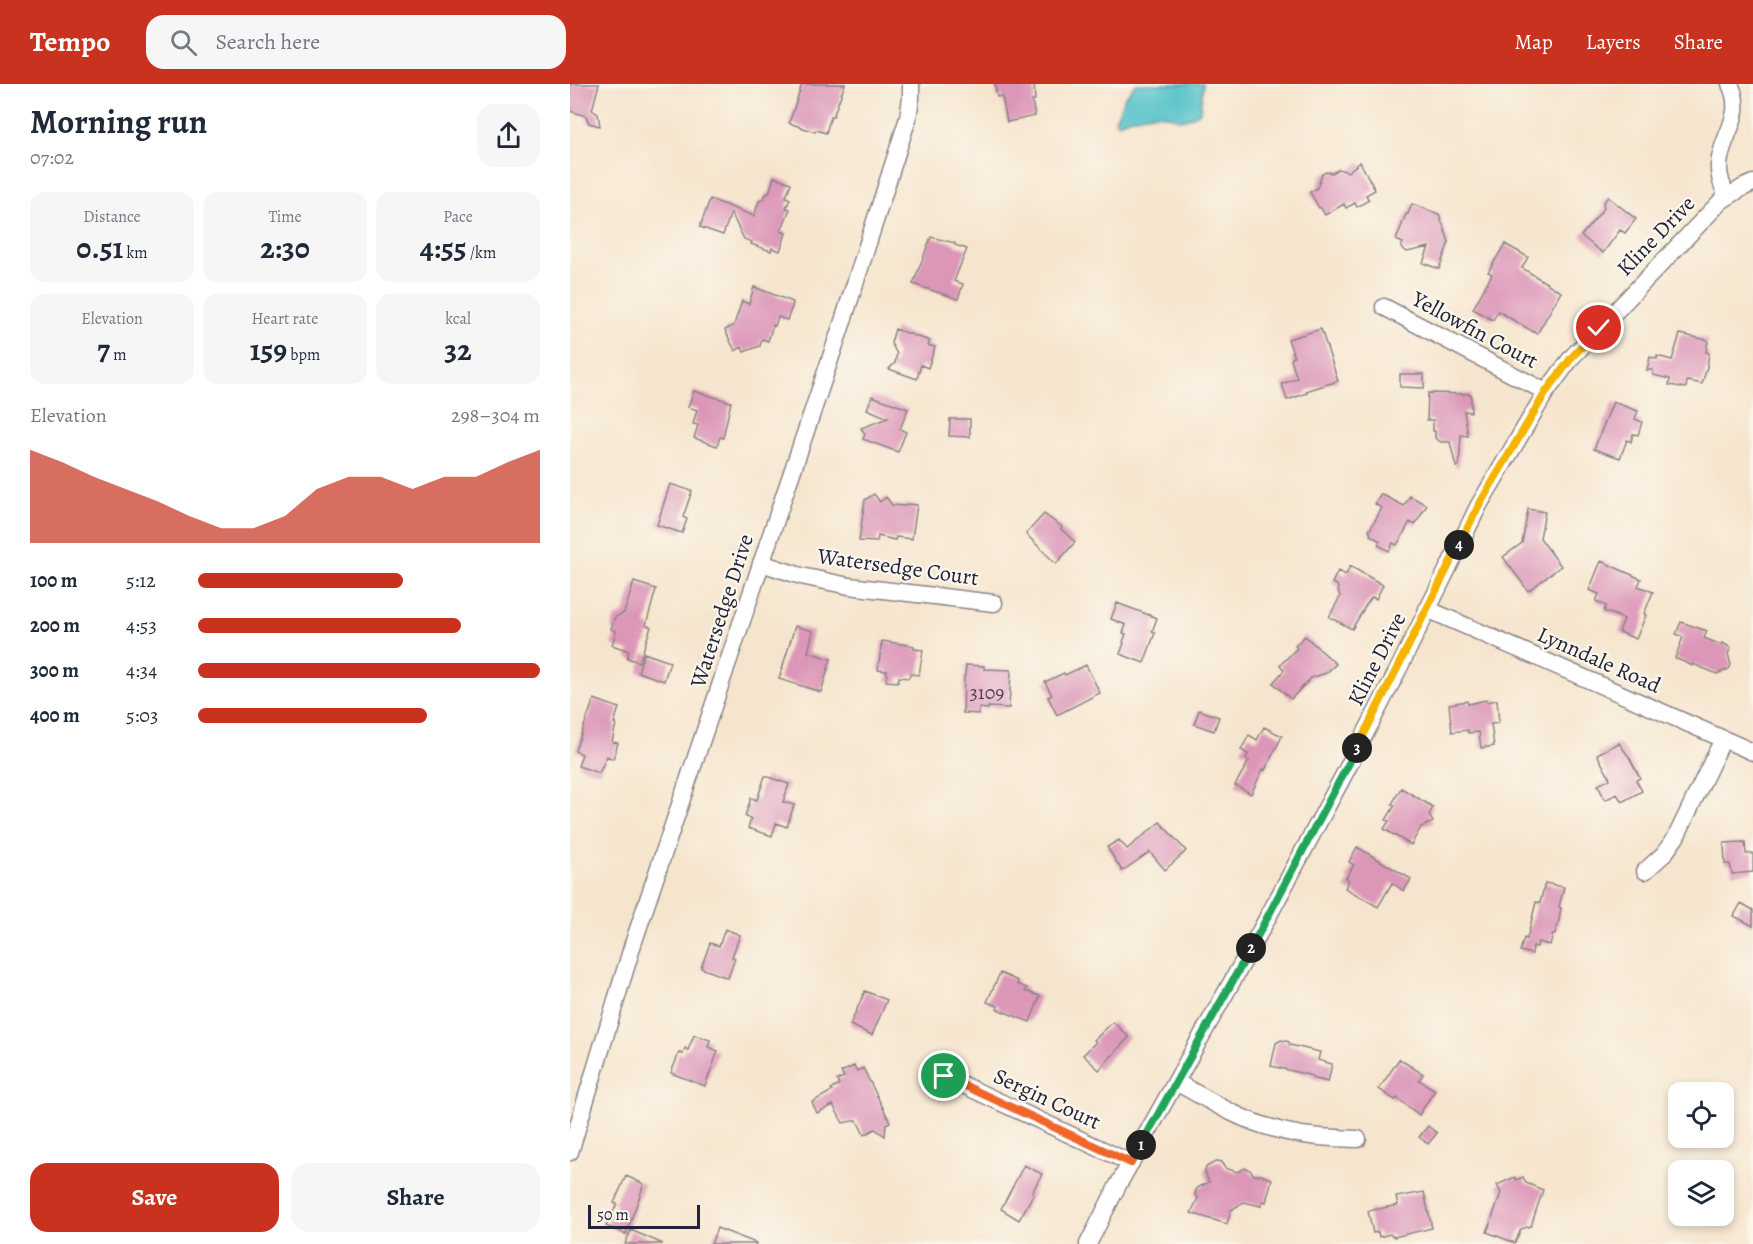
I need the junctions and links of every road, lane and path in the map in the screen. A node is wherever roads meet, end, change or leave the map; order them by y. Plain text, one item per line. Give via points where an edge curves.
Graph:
1 (911, 84) edge
2 (1730, 84) edge
3 (1753, 183) edge
4 (1727, 196) junction
5 (1384, 308) dead end
6 (1546, 392) junction
7 (762, 563) junction
8 (994, 603) dead end
9 (1427, 609) junction
10 (1723, 739) junction
11 (1753, 752) edge
12 (1645, 870) dead end
13 (944, 1076) dead end
14 (1176, 1082) junction
15 (1358, 1139) dead end
16 (570, 1152) edge
17 (1131, 1163) junction
18 (1088, 1244) edge

1 - 7 street, Watersedge Drive via 908,118
2 - 4 street via 1737,106 1719,166
3 - 4 street, Kline Drive
4 - 6 street, Kline Drive via 1592,335
5 - 6 street, Yellowfin Court
6 - 9 street, Kline Drive via 1479,505
7 - 8 street, Watersedge Court via 849,586
7 - 16 street, Watersedge Drive via 633,944
9 - 10 street, Lynndale Road
9 - 14 street, Kline Drive via 1341,780
10 - 11 street, Lynndale Road
10 - 12 street via 1676,837
13 - 17 street, Sergin Court
14 - 15 street via 1242,1118 1272,1128 1302,1135
14 - 17 street, Kline Drive
17 - 18 street, Kline Drive

